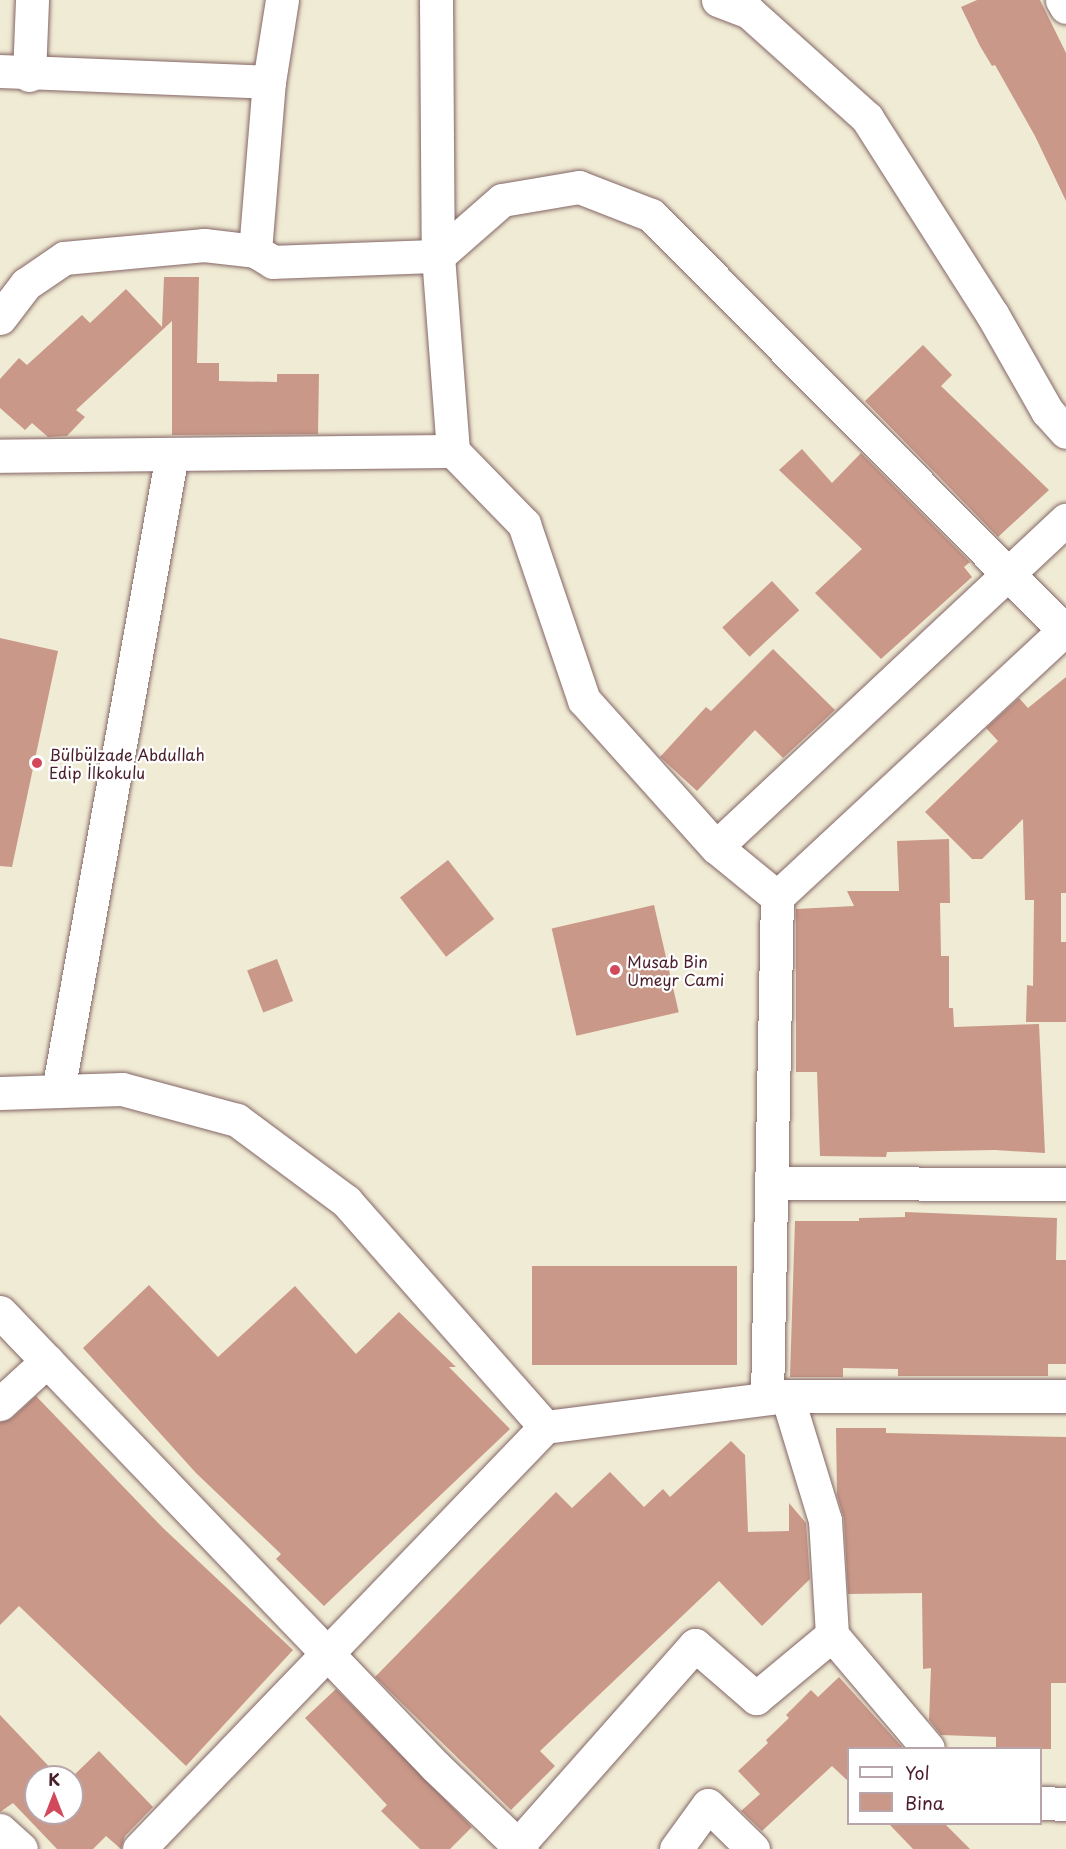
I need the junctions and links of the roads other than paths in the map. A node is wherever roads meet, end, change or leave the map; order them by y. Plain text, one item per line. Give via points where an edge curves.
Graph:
1 (32, 0) edge
2 (282, 0) edge
3 (436, 0) edge
4 (718, 0) edge
5 (1062, 0) edge
6 (1066, 7) edge
7 (14, 73) edge
8 (269, 82) junction
9 (255, 251) junction
10 (438, 256) junction
11 (5, 300) edge
12 (1066, 432) edge
13 (453, 451) junction
14 (172, 454) junction
15 (0, 456) edge
16 (1066, 520) edge
17 (1009, 572) junction
18 (1065, 631) edge
19 (716, 847) junction
20 (777, 897) junction
21 (58, 1091) junction
22 (0, 1093) edge
23 (773, 1183) junction
24 (1066, 1184) edge
25 (0, 1312) edge
26 (46, 1361) junction
27 (1066, 1396) edge
28 (777, 1397) junction
29 (0, 1404) edge
30 (545, 1427) junction
31 (832, 1635) junction
32 (327, 1653) junction
33 (926, 1747) edge
34 (1042, 1803) edge
35 (1066, 1804) edge
36 (0, 1830) edge
37 (520, 1847) edge
38 (21, 1849) edge
39 (139, 1849) edge
40 (676, 1849) edge
41 (753, 1849) edge

1 - 7 street
2 - 8 street
3 - 10 street
4 - 12 street via 749,12 867,118 992,314 1047,411
5 - 6 street
7 - 8 street
8 - 9 street
9 - 10 street via 273,262
9 - 11 street via 204,245 64,258
10 - 13 street
10 - 17 street via 502,200 579,187 651,215
13 - 14 street
13 - 19 street via 524,524 584,700
14 - 15 street
14 - 21 street
16 - 17 street
17 - 18 street
17 - 19 street
18 - 20 street
19 - 20 street
20 - 23 street
21 - 22 street
21 - 30 street via 122,1089 237,1120 346,1201
23 - 24 street
23 - 28 street
25 - 26 street
26 - 29 street
26 - 32 street
27 - 28 street
28 - 30 street
28 - 31 street via 825,1520
30 - 32 street
31 - 33 street
31 - 37 street via 756,1698 695,1646
32 - 37 street via 435,1766
32 - 39 street
34 - 35 street
36 - 38 street
40 - 41 street via 708,1805

